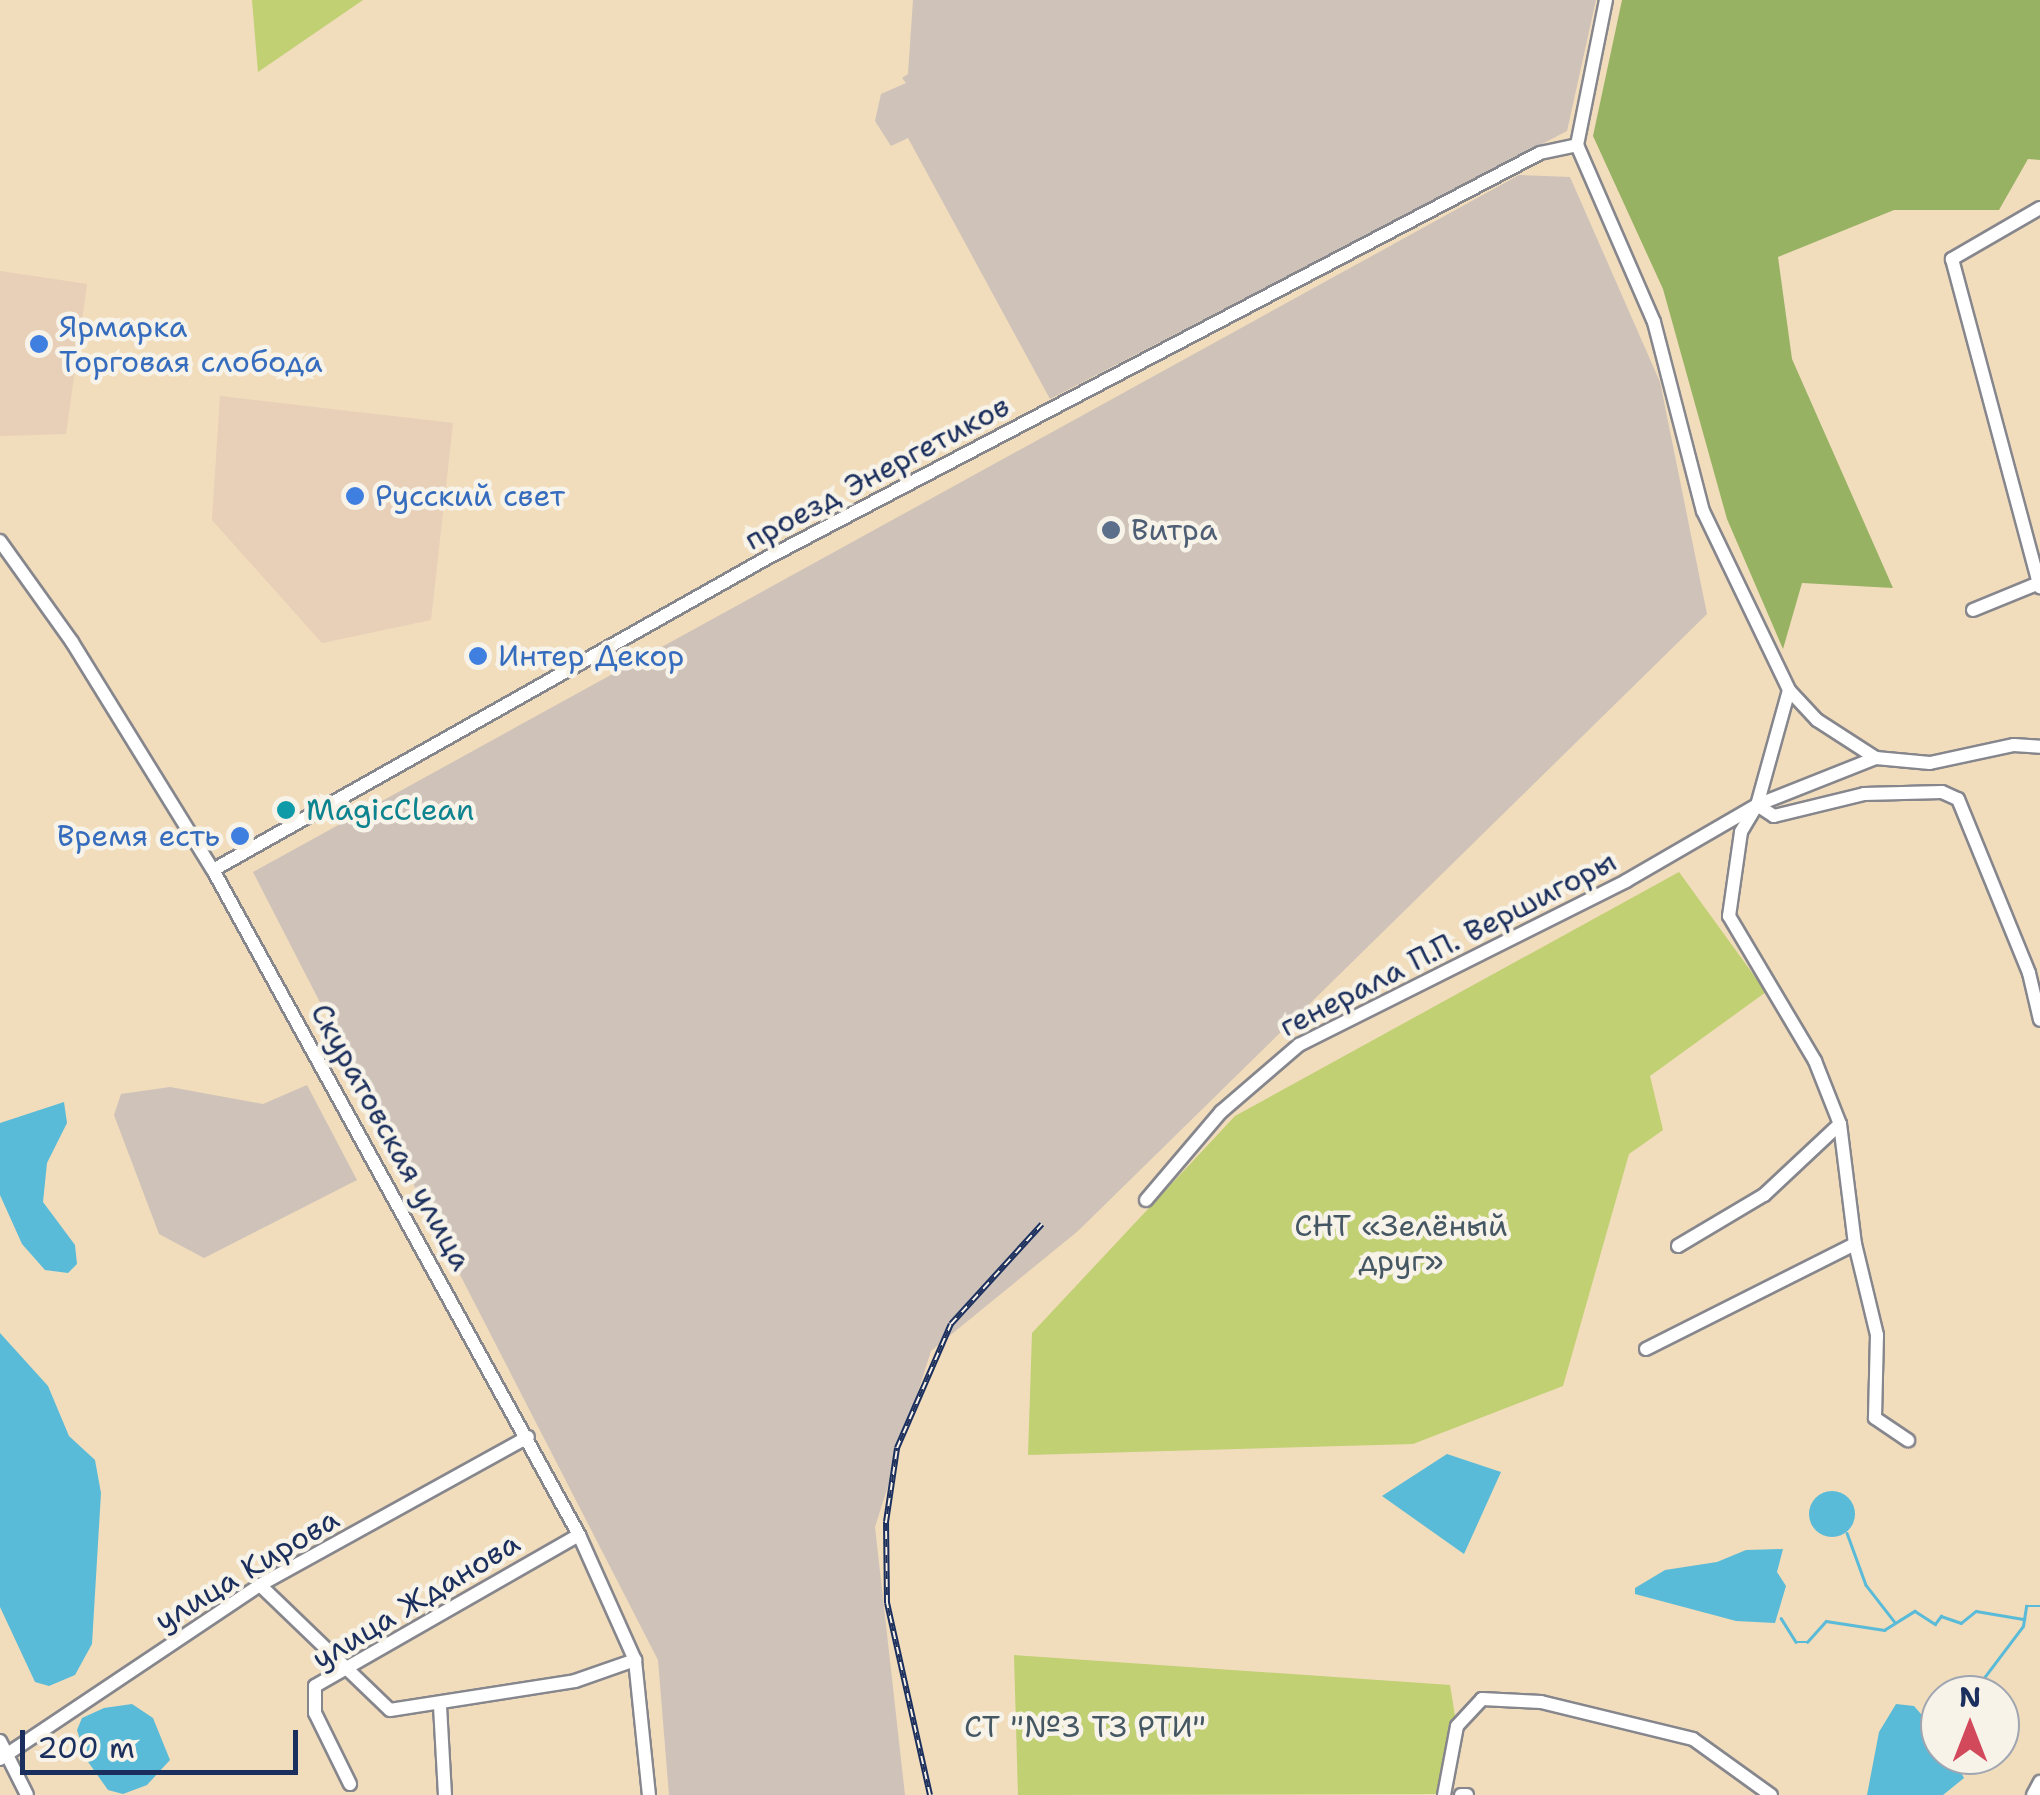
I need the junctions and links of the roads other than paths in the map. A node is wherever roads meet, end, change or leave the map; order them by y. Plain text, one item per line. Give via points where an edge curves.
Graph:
1 (1606, 0) edge
2 (1577, 146) junction
3 (2040, 208) edge
4 (0, 541) edge
5 (2039, 585) edge
6 (1973, 610) dead end
7 (1788, 690) junction
8 (2040, 747) edge
9 (1876, 758) junction
10 (1757, 805) junction
11 (213, 870) junction
12 (2040, 1020) edge
13 (1840, 1124) junction
14 (1146, 1200) dead end
15 (1855, 1244) junction
16 (1678, 1246) dead end
17 (1646, 1349) dead end
18 (528, 1437) junction
19 (1908, 1440) dead end
20 (579, 1535) junction
21 (260, 1585) junction
22 (635, 1660) junction
23 (342, 1671) junction
24 (440, 1706) junction
25 (2, 1751) edge
26 (2040, 1782) edge
27 (350, 1784) dead end
28 (28, 1795) edge
29 (446, 1795) edge
30 (649, 1795) edge
31 (1444, 1795) edge
32 (1770, 1795) edge
33 (2033, 1795) edge

1 - 2 street
2 - 7 street via 1610,208 1654,322 1703,511
2 - 11 street, проезд Энергетиков via 1540,154 1454,197 783,549
3 - 5 street via 1952,259
4 - 11 street, Скуратовская улица via 72,642
5 - 6 street
7 - 9 street via 1817,720
7 - 10 street
8 - 9 street via 2014,744 1930,762
9 - 10 street, генерала П.П. Вершигоры
10 - 12 street via 1778,816 1876,793 1942,792 1958,800 2029,973
10 - 13 street via 1741,832 1729,916 1815,1062
10 - 14 street, генерала П.П. Вершигоры via 1626,881 1299,1045 1220,1112
11 - 18 street, Скуратовская улица
13 - 15 street
13 - 16 street via 1764,1195
15 - 17 street
15 - 19 street via 1876,1335 1875,1418
18 - 20 street, Скуратовская улица
18 - 21 street, улица Кирова
20 - 22 street, Скуратовская улица
20 - 23 street, улица Жданова
21 - 23 street
21 - 25 street, улица Кирова
22 - 24 street via 574,1681
22 - 30 street, Скуратовская улица
23 - 24 street via 390,1710
23 - 27 street, улица Жданова via 315,1686 315,1713
24 - 29 street
25 - 28 street
26 - 33 street
31 - 32 street via 1457,1726 1482,1699 1542,1702 1693,1739

